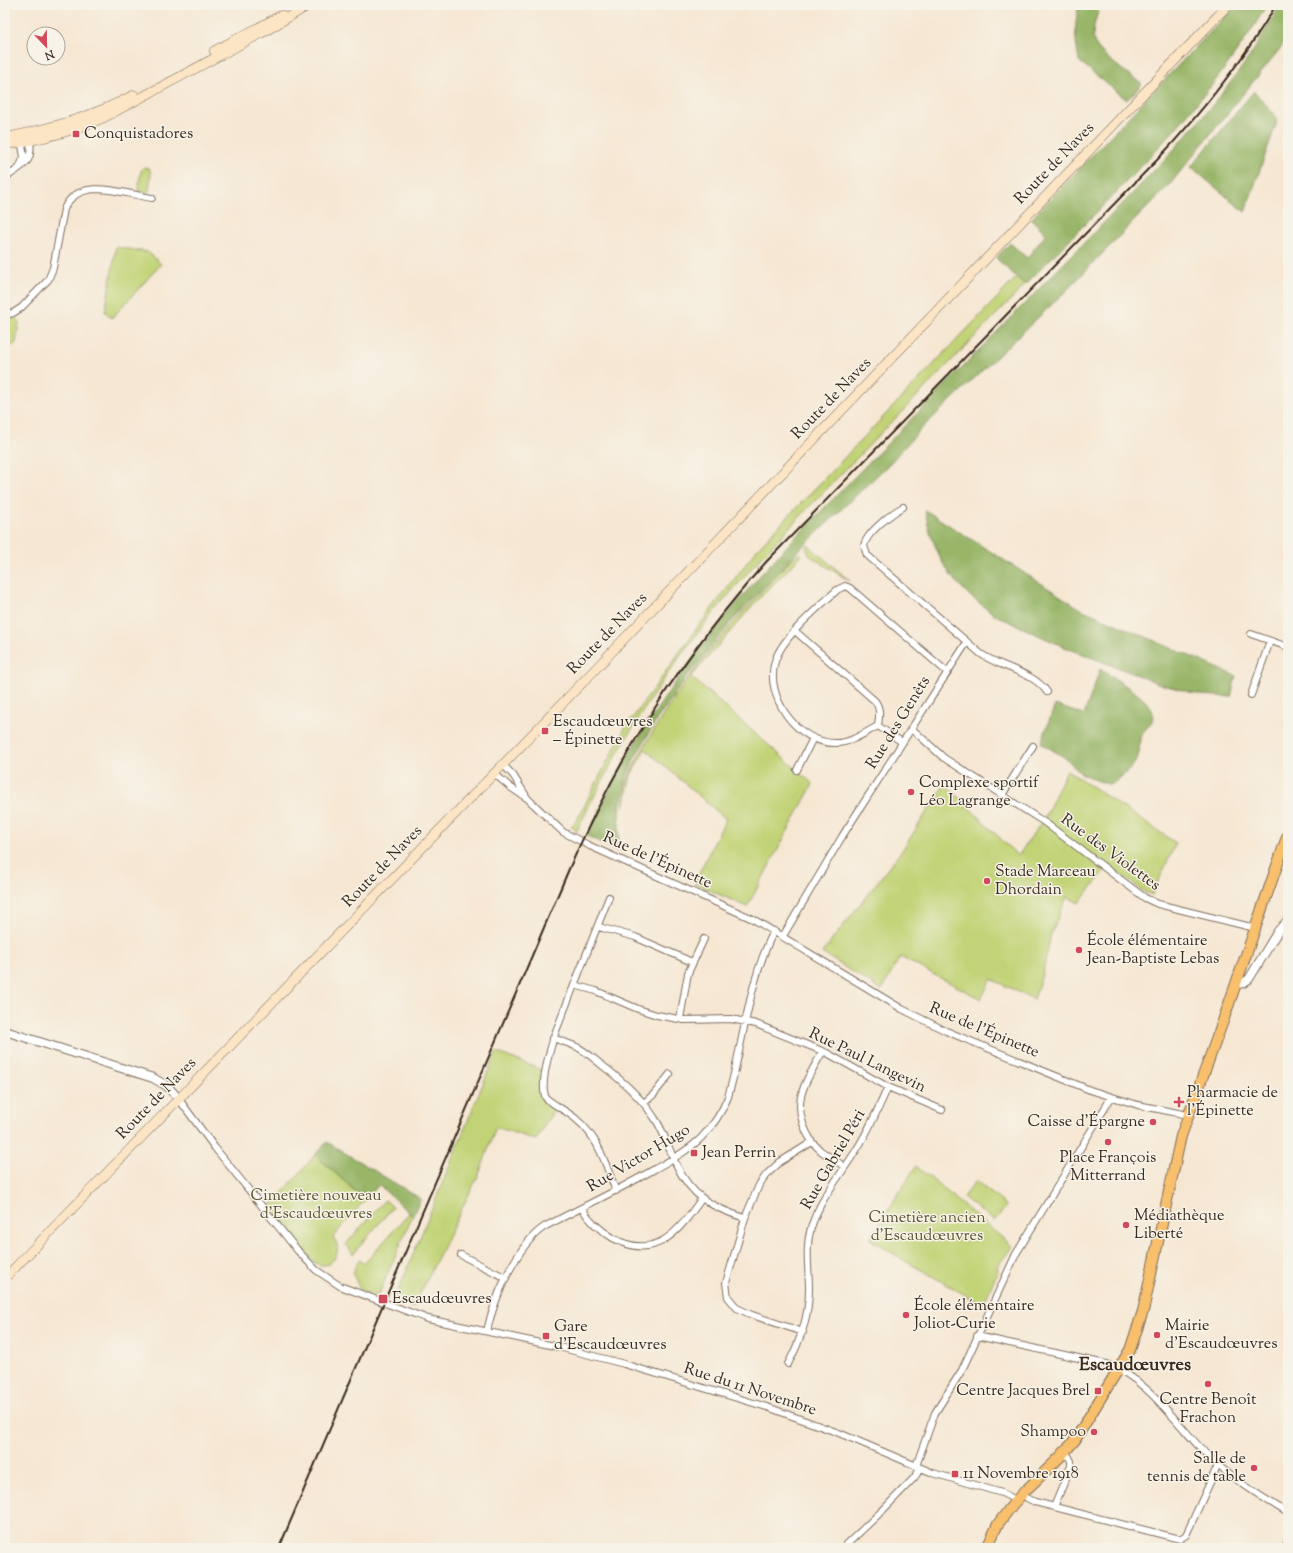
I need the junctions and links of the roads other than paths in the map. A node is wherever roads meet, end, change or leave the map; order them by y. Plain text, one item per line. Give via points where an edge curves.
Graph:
1 (303, 5) edge
2 (309, 5) edge
3 (1228, 5) edge
4 (150, 90) junction
5 (5, 138) edge
6 (25, 138) junction
7 (5, 145) edge
8 (20, 167) junction
9 (5, 178) edge
10 (152, 198) dead end
11 (5, 315) edge
12 (903, 506) dead end
13 (796, 631) junction
14 (1251, 634) dead end
15 (1270, 641) junction
16 (967, 642) junction
17 (1288, 647) edge
18 (947, 672) junction
19 (1047, 692) dead end
20 (1251, 695) dead end
21 (878, 726) junction
22 (910, 728) junction
23 (814, 738) junction
24 (902, 742) junction
25 (1033, 746) dead end
26 (503, 765) junction
27 (797, 770) dead end
28 (495, 774) junction
29 (1002, 795) junction
30 (528, 799) junction
31 (1288, 834) edge
32 (609, 897) dead end
33 (1288, 920) edge
34 (598, 927) junction
35 (1255, 928) junction
36 (774, 931) junction
37 (784, 936) junction
38 (704, 939) dead end
39 (692, 962) junction
40 (574, 985) junction
41 (1236, 985) junction
42 (680, 1019) junction
43 (745, 1021) junction
44 (5, 1031) edge
45 (553, 1038) junction
46 (823, 1050) junction
47 (670, 1074) dead end
48 (888, 1087) junction
49 (178, 1098) junction
50 (1111, 1098) junction
51 (644, 1103) junction
52 (942, 1110) dead end
53 (1188, 1115) junction
54 (812, 1142) junction
55 (673, 1158) junction
56 (845, 1167) junction
57 (616, 1191) junction
58 (702, 1198) junction
59 (582, 1208) junction
60 (745, 1218) junction
61 (462, 1255) dead end
62 (5, 1278) edge
63 (506, 1278) junction
64 (487, 1331) junction
65 (803, 1332) junction
66 (977, 1336) junction
67 (788, 1364) dead end
68 (1119, 1369) junction
69 (1066, 1452) junction
70 (1218, 1465) junction
71 (919, 1467) junction
72 (1019, 1497) junction
73 (1054, 1507) junction
74 (1288, 1513) edge
75 (1288, 1538) edge
76 (843, 1548) edge
77 (987, 1548) edge
78 (1286, 1548) edge

1 - 4 main road via 261,25
2 - 4 main road via 269,29
3 - 26 main road, Route de Naves
4 - 6 main road via 87,125 56,134
5 - 6 main road
6 - 7 main road
6 - 8 street via 24,157
6 - 8 street via 30,157
8 - 9 street
10 - 11 street via 94,188 74,195 62,214 53,268 48,280 20,308
12 - 16 street via 887,517 866,541 865,552
13 - 18 street via 837,590 845,586
13 - 21 street via 875,701 880,712
13 - 23 street via 776,658 773,685 786,713 797,726
14 - 15 street
15 - 17 street
15 - 20 street
16 - 18 street, Rue des Genêts
16 - 19 street via 989,659 1039,682
18 - 22 street, Rue des Genêts
21 - 23 street via 845,742 831,743
21 - 24 street
22 - 24 street, Rue des Genêts
22 - 29 street, Rue des Violettes via 944,758
23 - 27 street
24 - 37 street, Rue des Genêts via 843,835
25 - 29 street
26 - 28 main road, Route de Naves
26 - 30 street, Rue de l'Épinette via 513,775
28 - 30 street, Rue de l'Épinette
28 - 49 main road, Route de Naves
29 - 35 street, Rue des Violettes via 1044,822 1149,900
30 - 36 street, Rue de l'Épinette via 560,830 573,838 746,915
31 - 35 main road
32 - 34 street
33 - 41 street via 1278,931 1249,979
34 - 39 street via 635,937
34 - 40 street
35 - 41 main road
36 - 37 street, Rue de l'Épinette
36 - 43 street, Rue Victor Hugo via 756,980
37 - 50 street, Rue de l'Épinette via 883,998 939,1028
38 - 39 street
39 - 42 street via 685,984
40 - 42 street, Rue Paul Langevin via 596,991 651,1014
40 - 45 street
41 - 53 main road
42 - 43 street, Rue Paul Langevin
43 - 46 street, Rue Paul Langevin
43 - 55 street, Rue Victor Hugo via 730,1090 721,1112 701,1138
44 - 49 street via 153,1078 167,1086
45 - 51 street via 585,1052 630,1088
45 - 57 street via 543,1085 544,1092 548,1100 580,1121 592,1137 604,1157
46 - 48 street, Rue Paul Langevin
46 - 54 street via 804,1084 800,1099 802,1121
47 - 51 street
48 - 52 street, Rue Paul Langevin
48 - 56 street, Rue Gabriel Péri via 867,1132
49 - 62 main road, Route de Naves
49 - 64 street, Rue du 11 Novembre via 292,1244 324,1277 428,1319
50 - 53 street, Rue de l'Épinette
50 - 66 street via 1016,1254
51 - 55 street via 660,1127
53 - 68 main road via 1178,1149 1142,1318 1130,1350
54 - 56 street
54 - 60 street via 780,1162 766,1175
55 - 57 street, Rue Victor Hugo
55 - 58 street via 684,1180
56 - 65 street, Rue Gabriel Péri via 820,1206 810,1229 807,1254 809,1299
57 - 59 street, Rue Victor Hugo
58 - 59 street via 675,1233 663,1241 648,1246 630,1245 613,1238 592,1223
58 - 60 street via 721,1210
59 - 63 street, Rue Victor Hugo via 534,1234
60 - 65 street via 726,1279 728,1297 733,1304 747,1313
61 - 63 street
63 - 64 street, Rue Victor Hugo
64 - 71 street, Rue du 11 Novembre via 624,1364 770,1408 839,1433
65 - 67 street, Rue Gabriel Péri
66 - 68 street
66 - 71 street via 962,1370 935,1413
68 - 69 main road via 1080,1434
68 - 70 street via 1152,1395
69 - 72 main road
69 - 73 street via 1071,1466
70 - 73 street, Rue du 11 Novembre via 1186,1535 1180,1540
70 - 74 street
71 - 72 street, Rue du 11 Novembre via 940,1476
71 - 76 street via 914,1478
72 - 73 street, Rue du 11 Novembre
72 - 77 main road via 998,1524
75 - 78 street

